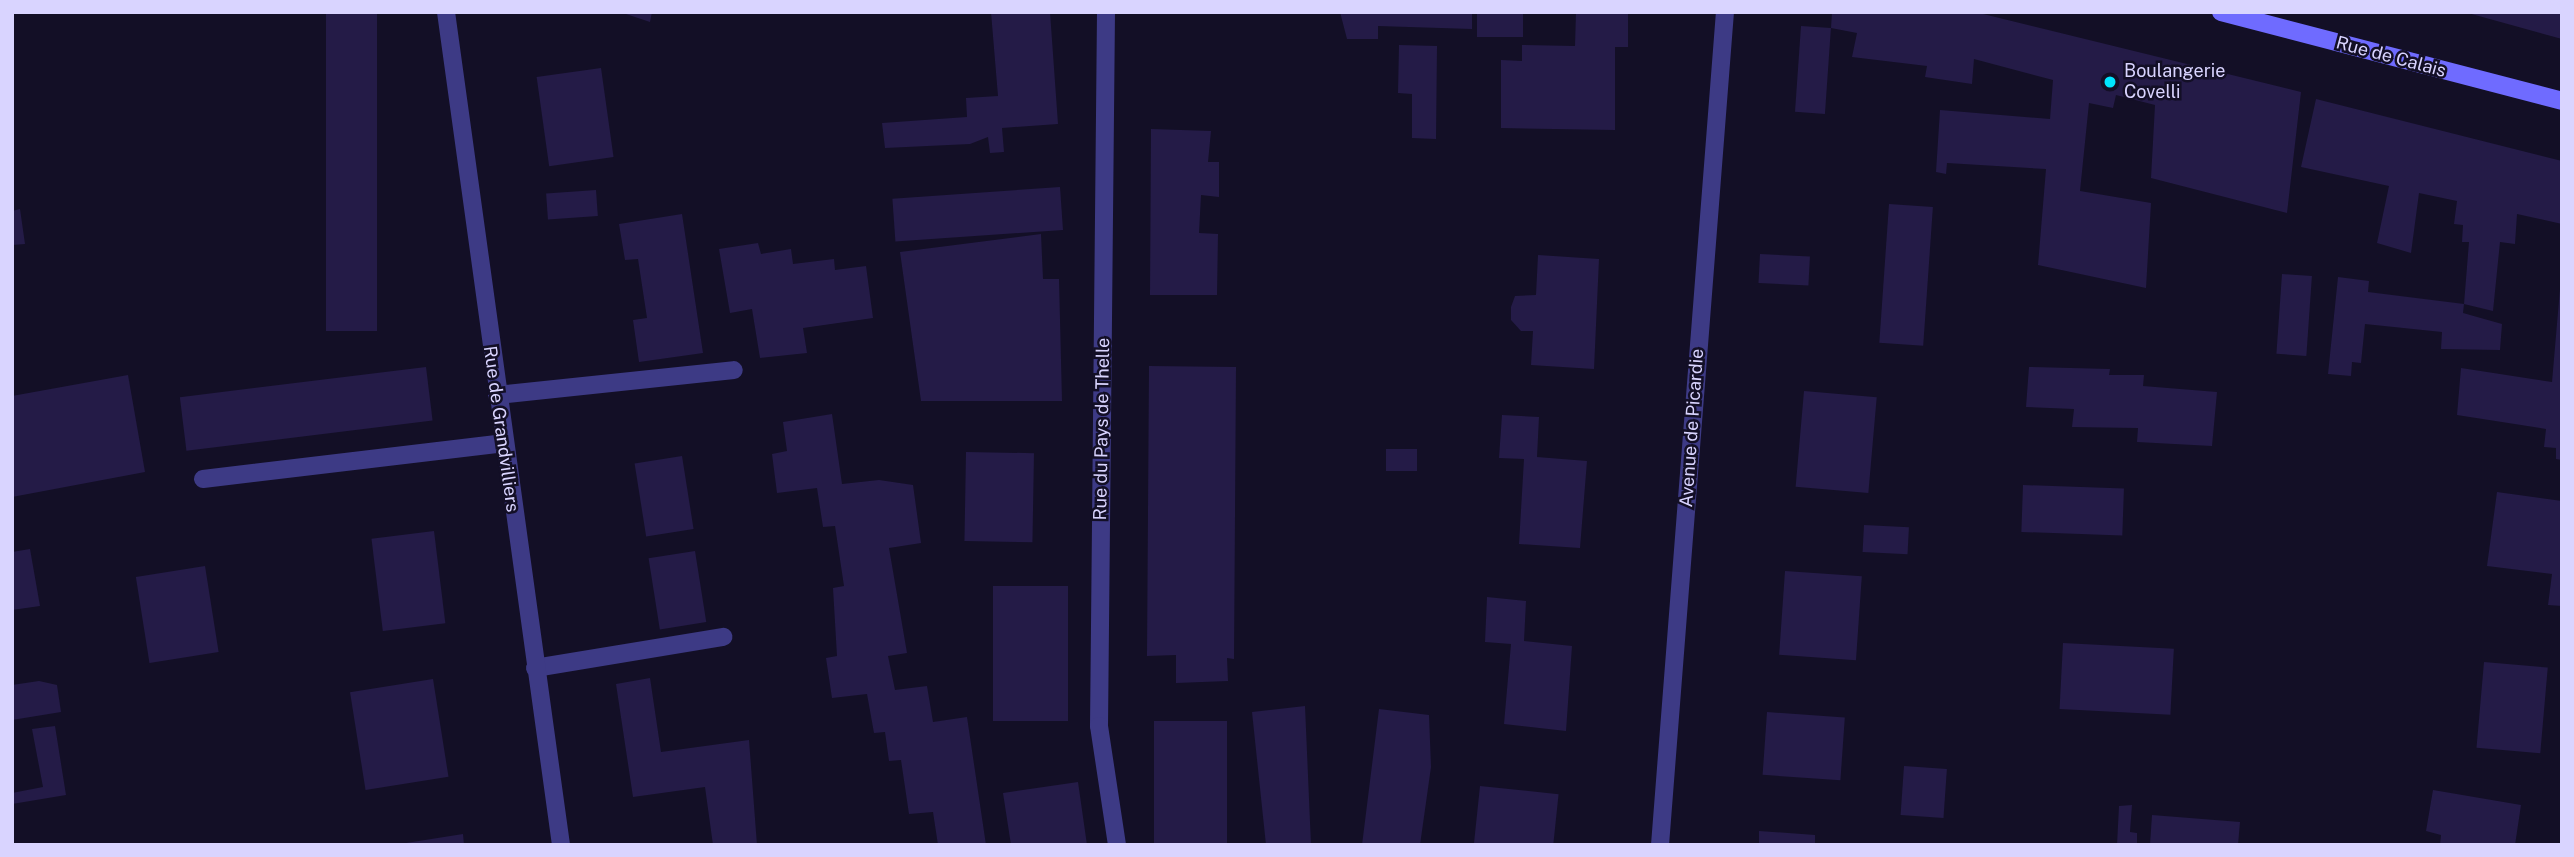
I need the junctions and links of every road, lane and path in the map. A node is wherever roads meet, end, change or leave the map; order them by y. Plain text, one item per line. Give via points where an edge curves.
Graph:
1 (446, 12) edge
2 (1106, 12) edge
3 (1725, 12) edge
4 (2221, 12) edge
5 (2562, 102) edge
6 (734, 370) dead end
7 (497, 395) junction
8 (503, 443) junction
9 (203, 479) dead end
10 (723, 638) dead end
11 (535, 668) junction
12 (561, 845) edge
13 (1117, 845) edge
14 (1660, 845) edge

1 - 7 street, Rue de Grandvilliers
2 - 13 street, Rue du Pays de Thelle via 1099,726
3 - 14 street, Avenue de Picardie
4 - 5 main road, Rue de Calais
6 - 7 street
7 - 8 street, Rue de Grandvilliers
8 - 9 street
8 - 11 street, Rue de Grandvilliers
10 - 11 street
11 - 12 street, Rue de Grandvilliers

